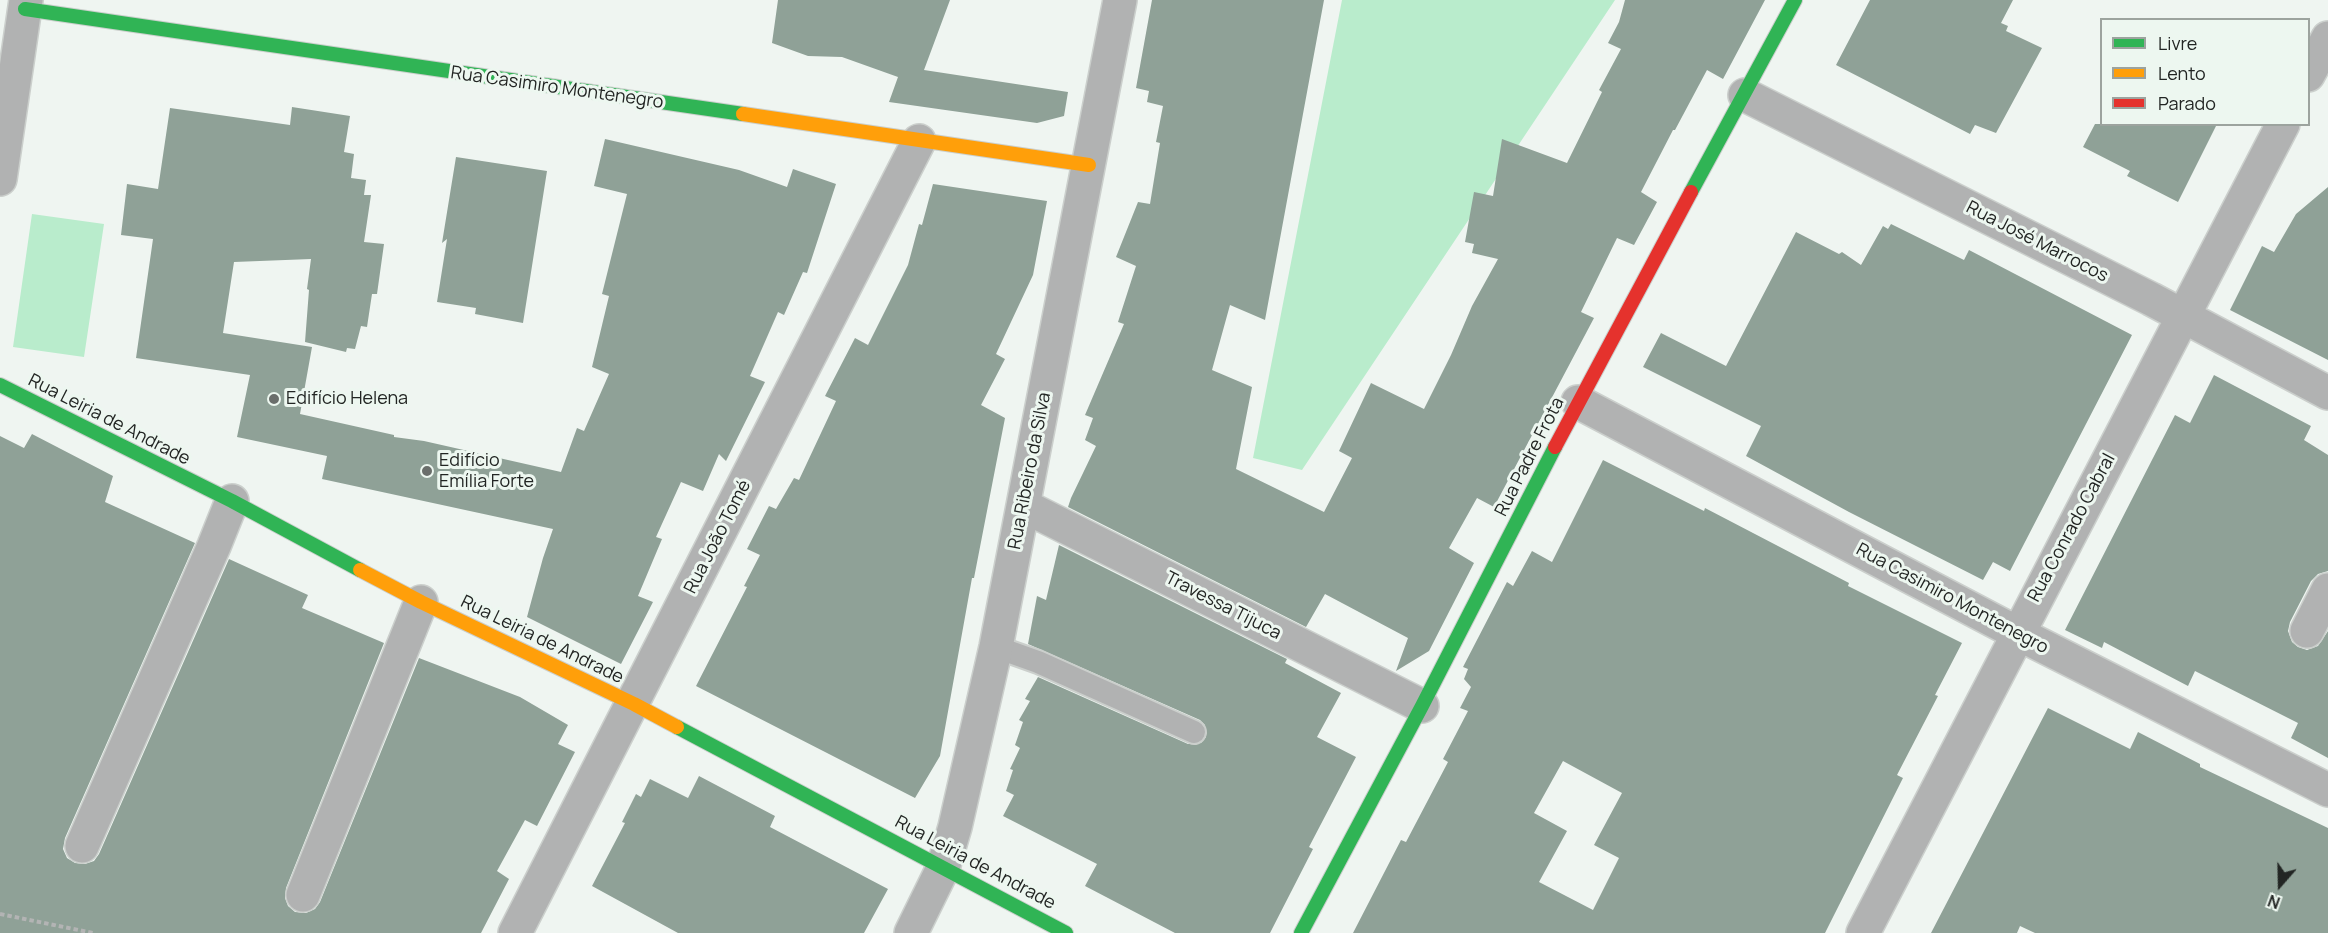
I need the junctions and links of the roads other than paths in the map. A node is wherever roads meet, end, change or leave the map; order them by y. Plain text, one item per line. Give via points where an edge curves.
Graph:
1 (1120, 0) edge
2 (1794, 0) edge
3 (26, 4) edge
4 (2328, 38) edge
5 (2310, 71) edge
6 (1745, 95) junction
7 (2282, 126) edge
8 (919, 141) junction
9 (1089, 165) junction
10 (0, 180) edge
11 (2184, 316) junction
12 (0, 385) edge
13 (2328, 393) edge
14 (1578, 402) junction
15 (232, 501) junction
16 (1024, 506) junction
17 (2328, 590) edge
18 (421, 602) junction
19 (2307, 631) dead end
20 (2017, 633) junction
21 (996, 647) junction
22 (634, 704) junction
23 (1422, 706) junction
24 (1194, 732) dead end
25 (2328, 790) edge
26 (82, 846) dead end
27 (943, 868) junction
28 (303, 895) dead end
29 (515, 933) edge
30 (911, 933) edge
31 (1066, 933) edge
32 (1301, 933) edge
33 (1863, 933) edge

1 - 9 street, Rua Ribeiro da Silva
2 - 6 street, Rua Padre Frota
3 - 8 street, Rua Casimiro Montenegro
3 - 10 street
4 - 5 street
6 - 11 street, Rua José Marrocos
6 - 14 street, Rua Padre Frota
7 - 11 street, Rua Conrado Cabral
8 - 9 street, Rua Casimiro Montenegro
8 - 22 street, Rua João Tomé
9 - 16 street, Rua Ribeiro da Silva
11 - 13 street, Rua José Marrocos
11 - 20 street, Rua Conrado Cabral
12 - 15 street, Rua Leiria de Andrade
14 - 20 street, Rua Casimiro Montenegro
14 - 23 street, Rua Padre Frota
15 - 18 street, Rua Leiria de Andrade
15 - 26 street
16 - 21 street, Rua Ribeiro da Silva
16 - 23 street, Travessa Tijuca
17 - 19 street
18 - 22 street, Rua Leiria de Andrade
18 - 28 street
20 - 25 street, Rua Casimiro Montenegro
20 - 33 street, Rua Conrado Cabral
21 - 24 lane
21 - 27 street, Rua Ribeiro da Silva
22 - 27 street, Rua Leiria de Andrade
22 - 29 street, Rua João Tomé
23 - 32 street, Rua Padre Frota
27 - 30 street, Rua Ribeiro da Silva
27 - 31 street, Rua Leiria de Andrade

